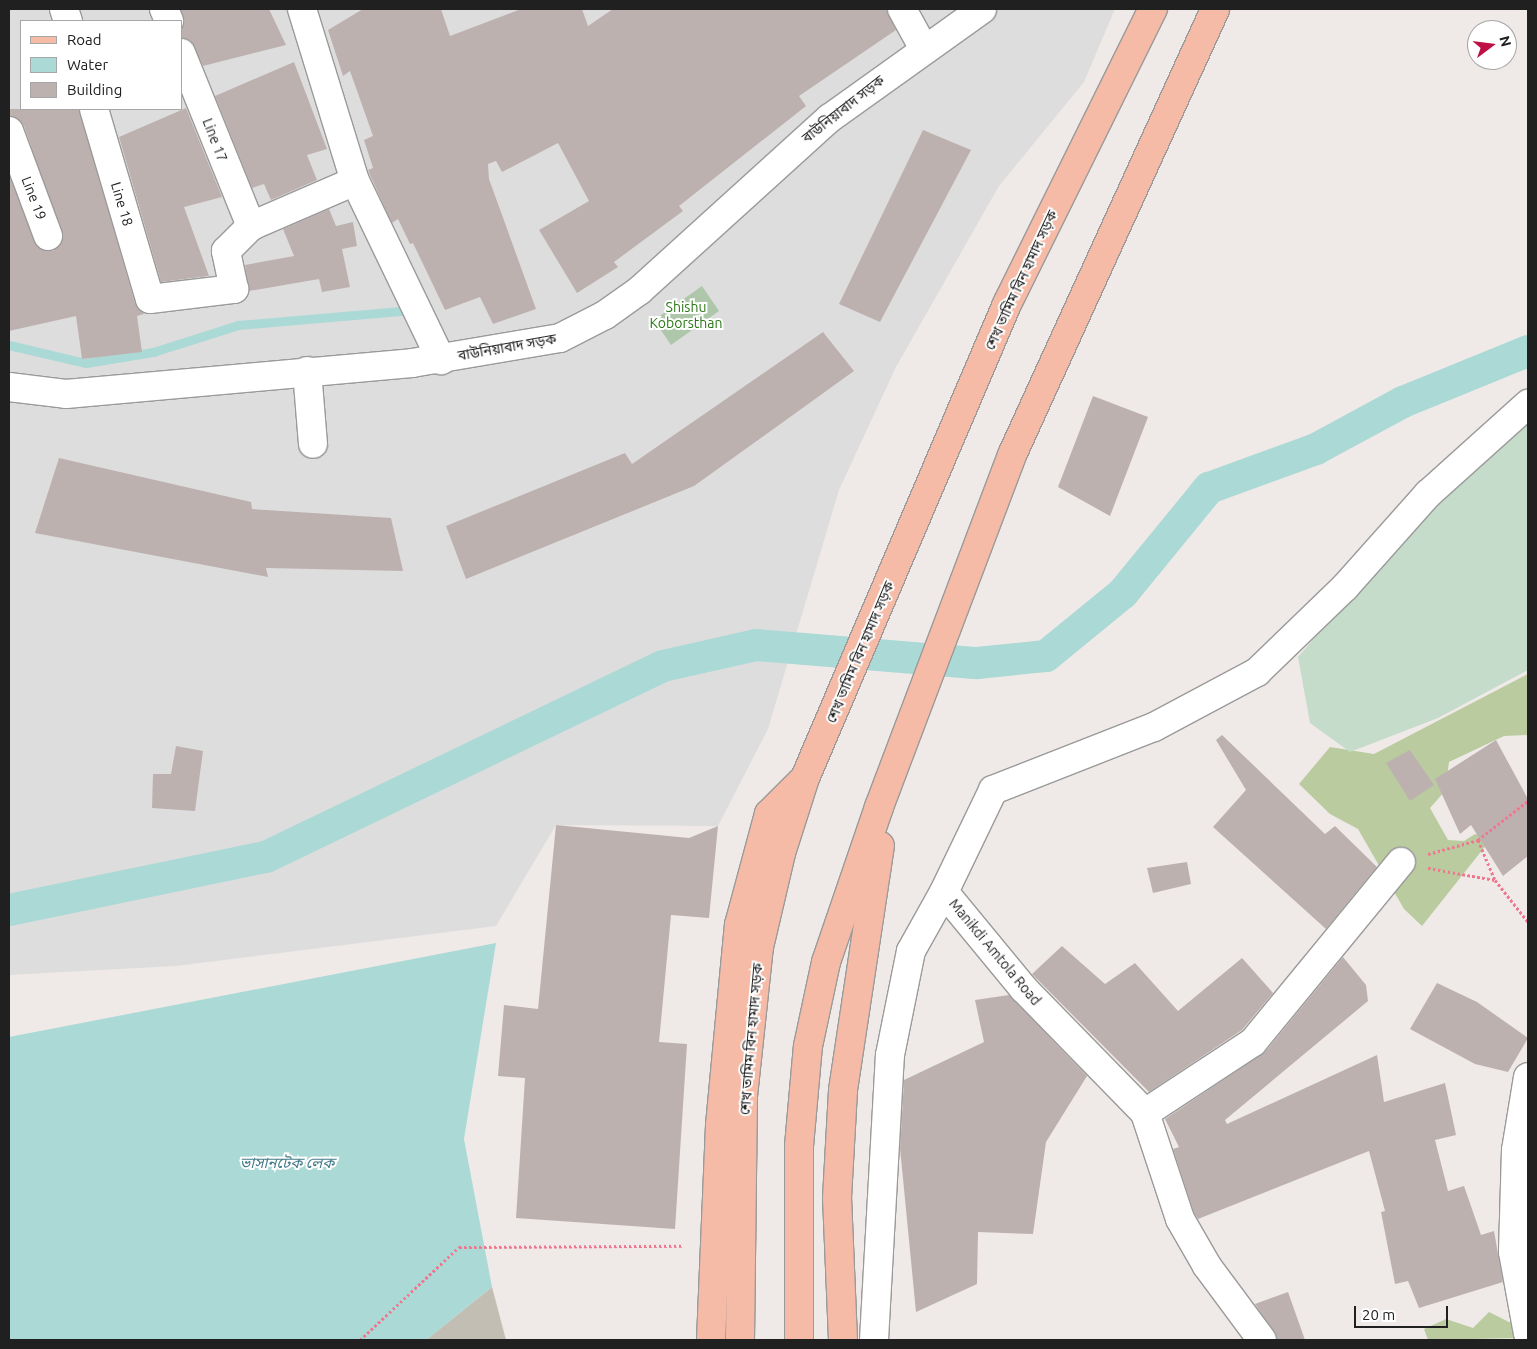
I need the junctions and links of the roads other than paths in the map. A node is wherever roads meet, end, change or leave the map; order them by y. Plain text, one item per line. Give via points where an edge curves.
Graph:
1 (302, 9) edge
2 (902, 9) edge
3 (982, 9) edge
4 (1153, 9) edge
5 (1215, 9) edge
6 (923, 47) junction
7 (182, 55) edge
8 (94, 110) edge
9 (9, 131) edge
10 (356, 181) junction
11 (251, 226) junction
12 (48, 236) dead end
13 (441, 360) junction
14 (307, 371) junction
15 (9, 386) edge
16 (1528, 404) edge
17 (313, 444) dead end
18 (805, 778) junction
19 (879, 807) junction
20 (1401, 862) road end
21 (944, 892) junction
22 (1528, 1077) edge
23 (1145, 1113) junction
24 (1528, 1334) edge
25 (711, 1340) edge
26 (740, 1340) edge
27 (799, 1340) edge
28 (843, 1340) edge
29 (874, 1340) edge
30 (1262, 1340) edge

1 - 10 street
2 - 6 street
3 - 6 street, বাউনিয়াবাদ সড়ক
4 - 18 main road, শেখ তামিম বিন হামাদ সড়ক via 1007,304
5 - 19 main road via 1012,455
6 - 13 street, বাউনিয়াবাদ সড়ক via 830,118 640,290 605,315 560,338
7 - 11 street, Line 17
8 - 11 street, Line 18 via 150,299 234,289 226,251
9 - 12 street, Line 19
10 - 11 street
10 - 13 street
13 - 14 street, বাউনিয়াবাদ সড়ক
14 - 15 street, বাউনিয়াবাদ সড়ক via 66,394
14 - 17 street
16 - 21 street via 1428,494 1345,587 1257,672 1154,726 993,790
18 - 25 main road via 769,814 739,925 720,1125
18 - 26 main road, শেখ তামিম বিন হামাদ সড়ক via 780,853 759,948 743,1096
19 - 27 main road via 826,962 808,1046 798,1146
19 - 28 main road via 880,849 843,1090 837,1198
20 - 23 street via 1253,1042
21 - 23 street, Manikdi Amtola Road via 1024,989
21 - 29 street, Manikdi Amtola Road via 911,951 890,1055
22 - 24 street via 1516,1150 1513,1252
23 - 30 street, Manikdi Amtola Road via 1180,1219 1207,1266

